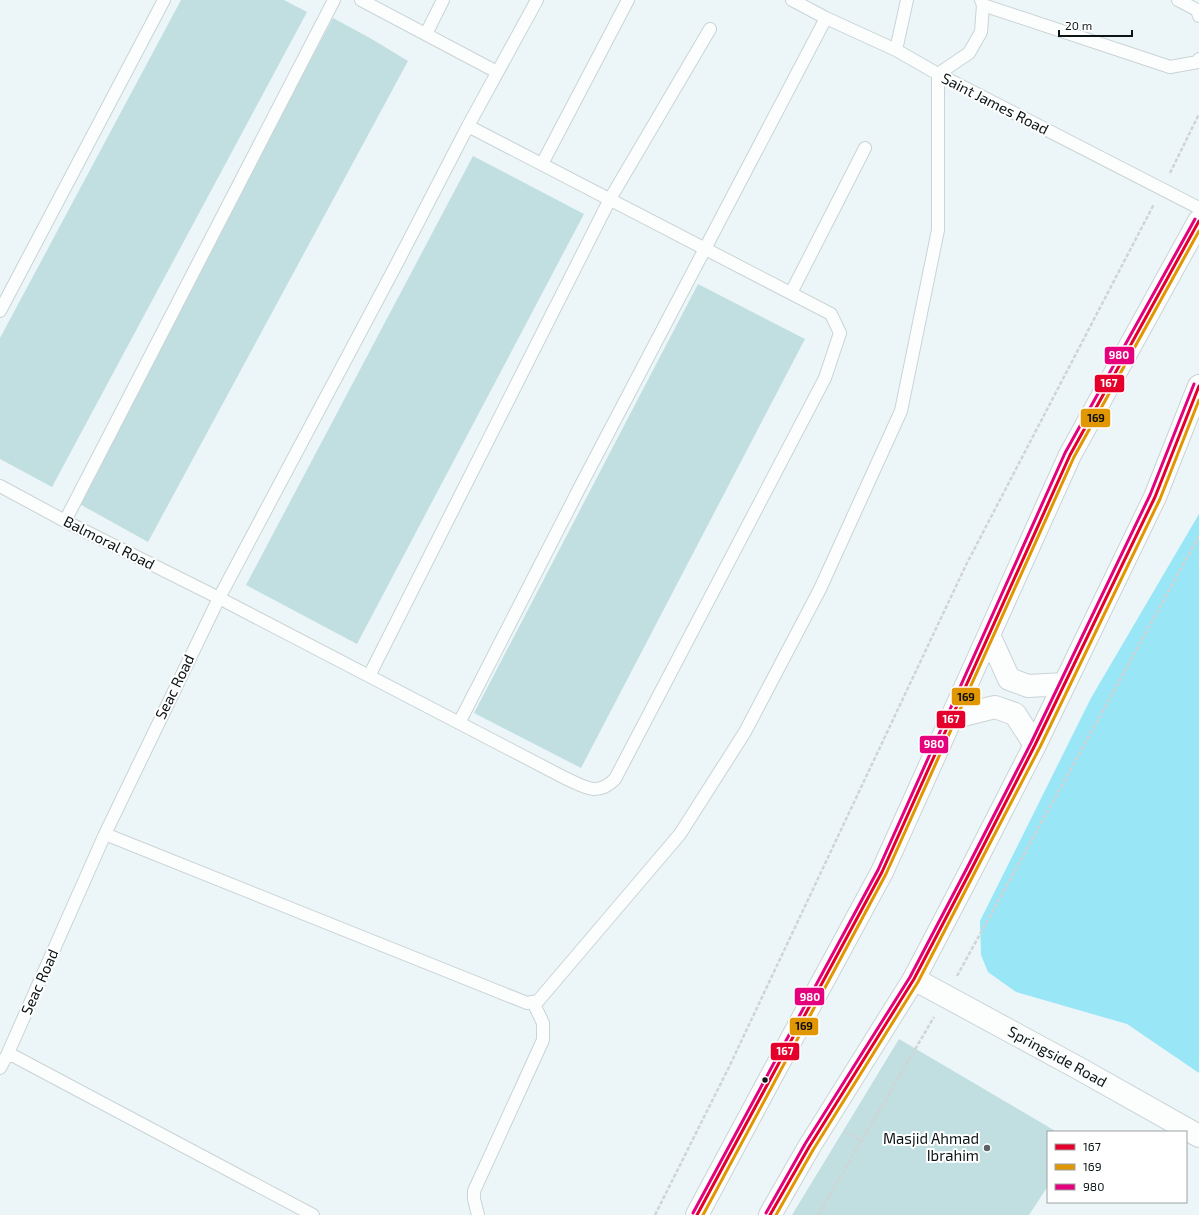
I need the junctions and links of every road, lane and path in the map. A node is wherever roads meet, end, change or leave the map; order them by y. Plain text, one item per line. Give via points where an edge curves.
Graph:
1 (164, 0) edge
2 (334, 0) edge
3 (361, 0) edge
4 (443, 0) edge
5 (537, 0) edge
6 (628, 0) edge
7 (792, 0) edge
8 (907, 0) edge
9 (1178, 0) edge
10 (982, 2) edge
11 (1199, 16) edge
12 (826, 18) junction
13 (710, 29) dead end
14 (426, 34) junction
15 (896, 50) junction
16 (1199, 59) edge
17 (498, 72) junction
18 (938, 74) junction
19 (1199, 114) edge
20 (468, 126) junction
21 (865, 148) dead end
22 (542, 164) junction
23 (1162, 189) junction
24 (610, 199) junction
25 (1199, 208) edge
26 (1199, 221) edge
27 (705, 248) junction
28 (791, 293) junction
29 (0, 311) edge
30 (1199, 386) edge
31 (0, 486) edge
32 (65, 521) junction
33 (1199, 536) edge
34 (219, 598) junction
35 (990, 634) junction
36 (369, 676) junction
37 (1064, 684) junction
38 (951, 718) junction
39 (459, 723) junction
40 (1035, 745) junction
41 (105, 834) junction
42 (914, 979) junction
43 (946, 997) junction
44 (534, 1002) junction
45 (8, 1053) junction
46 (0, 1068) edge
47 (1199, 1136) edge
48 (313, 1215) edge
49 (478, 1215) edge
50 (655, 1215) edge
51 (697, 1215) edge
52 (770, 1215) edge
53 (818, 1215) edge

1 - 29 lane
2 - 32 lane
3 - 14 lane
4 - 14 lane
5 - 17 lane, Seac Road
6 - 22 lane
7 - 12 lane, Saint James Road
8 - 15 lane
9 - 11 lane via 1197,10
10 - 16 lane via 1170,67 1198,62
10 - 18 lane via 981,32 969,53
12 - 15 lane, Saint James Road
12 - 27 lane
13 - 24 lane
14 - 17 lane
15 - 18 lane, Saint James Road
17 - 20 lane, Seac Road
18 - 23 lane, Saint James Road
18 - 44 lane via 938,230 901,411 820,589 745,732 680,834 538,1001
19 - 23 path
20 - 22 lane, Balmoral Road
20 - 34 lane, Seac Road
21 - 28 lane
22 - 24 lane, Balmoral Road
23 - 25 lane, Saint James Road
23 - 50 path via 966,565 730,1066
24 - 27 lane, Balmoral Road
24 - 36 lane
26 - 35 main road via 1070,455
27 - 28 lane, Balmoral Road
27 - 39 lane
28 - 39 lane, Balmoral Road via 831,314 840,333 825,378 615,779 607,787 592,790
30 - 37 main road via 1155,497
31 - 32 lane, Balmoral Road
32 - 34 lane, Balmoral Road
33 - 43 path
34 - 36 lane, Balmoral Road
34 - 41 lane, Seac Road
35 - 37 main road via 1009,679 1028,686
35 - 38 main road
36 - 39 lane, Balmoral Road
37 - 40 main road
38 - 40 main road via 995,707 1014,714
38 - 51 main road via 882,872
40 - 42 main road
41 - 44 lane via 527,1003
41 - 45 lane, Seac Road
42 - 43 main road, Springside Road
42 - 52 main road
43 - 47 main road, Springside Road
43 - 53 path
44 - 49 lane via 543,1023 543,1040 474,1191
45 - 46 lane, Seac Road
45 - 48 lane

